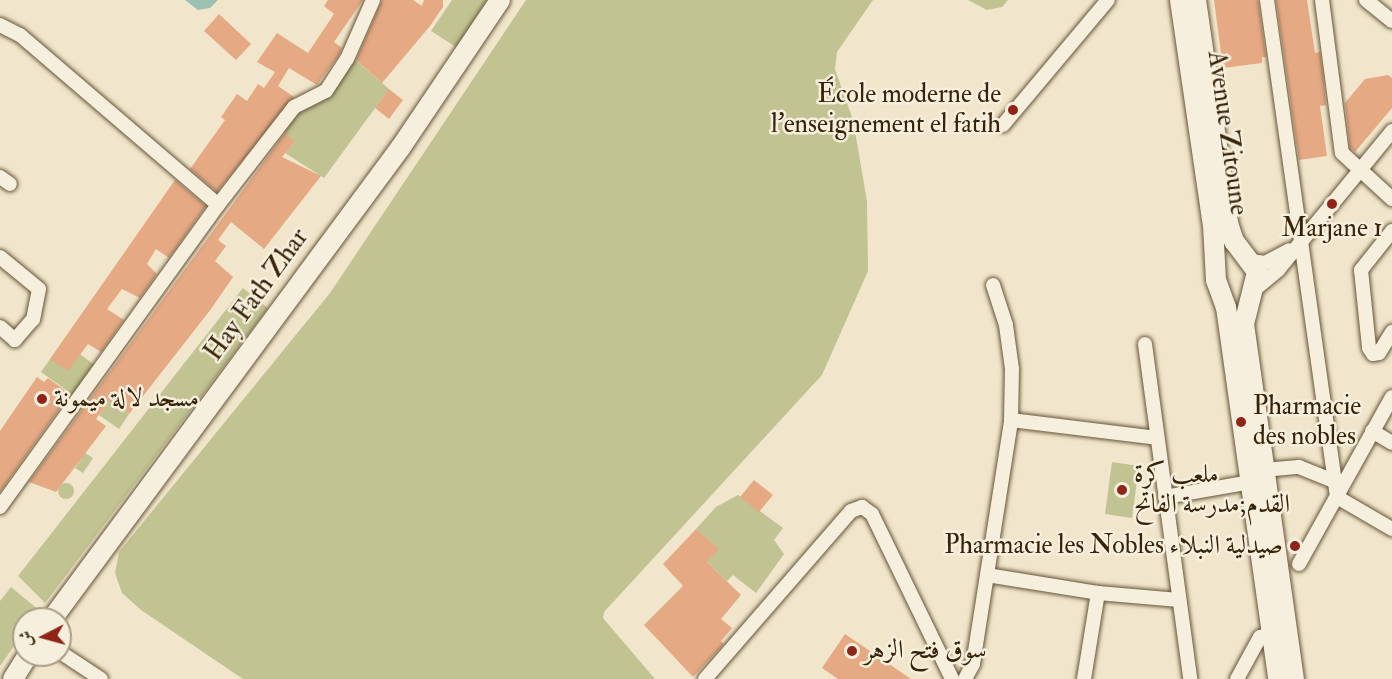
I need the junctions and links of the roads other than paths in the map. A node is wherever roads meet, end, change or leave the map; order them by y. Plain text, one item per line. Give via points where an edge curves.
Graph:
1 (373, 0) edge
2 (500, 0) edge
3 (1108, 0) edge
4 (1180, 0) edge
5 (1196, 0) edge
6 (1267, 0) edge
7 (1322, 0) edge
8 (1366, 0) edge
9 (1392, 21) edge
10 (0, 25) edge
11 (1003, 125) dead end
12 (1392, 131) edge
13 (1359, 172) junction
14 (1392, 199) edge
15 (218, 205) junction
16 (1392, 231) edge
17 (1298, 244) junction
18 (1250, 260) junction
19 (2, 262) edge
20 (1217, 280) junction
21 (993, 285) dead end
22 (1253, 291) junction
23 (0, 327) edge
24 (1392, 332) edge
25 (1145, 344) dead end
26 (1392, 397) edge
27 (1011, 420) junction
28 (1372, 431) junction
29 (1157, 438) junction
30 (1392, 443) edge
31 (1259, 477) junction
32 (1334, 481) junction
33 (1165, 497) junction
34 (1336, 497) junction
35 (0, 507) edge
36 (1392, 529) edge
37 (1299, 564) dead end
38 (987, 575) junction
39 (1098, 593) junction
40 (1179, 600) junction
41 (61, 607) edge
42 (1272, 634) junction
43 (72, 660) edge
44 (1087, 677) edge
45 (102, 679) edge
46 (705, 679) edge
47 (951, 679) edge
48 (965, 679) edge
49 (1190, 679) edge
50 (1237, 679) edge
51 (1278, 679) edge
52 (1294, 679) edge

1 - 15 street via 347,59 326,91 294,107
2 - 41 main road, Hay Fath Zhar via 402,147
3 - 11 street
4 - 20 main road, Avenue Zitoune via 1214,225
5 - 18 main road, Avenue Zitoune via 1228,223 1234,241
6 - 17 street
7 - 13 street via 1339,144 1348,162
8 - 9 street
10 - 15 street via 20,35
12 - 13 street
13 - 14 street
13 - 17 street
15 - 35 street
16 - 24 street via 1361,270 1369,348 1373,354 1379,353
17 - 18 street via 1265,263
17 - 22 street via 1278,270
17 - 32 street
18 - 20 main road via 1229,258
18 - 22 main road via 1257,272
19 - 23 street via 39,289 33,319 15,340
20 - 22 main road via 1234,298
20 - 31 main road, Avenue Zitoune via 1226,307
21 - 27 street via 1006,325 1012,369
22 - 31 main road, Avenue Zitoune via 1244,324
25 - 29 street
26 - 28 street
27 - 29 street
27 - 38 street
28 - 30 street
28 - 34 street
29 - 33 street
31 - 32 street via 1299,467
31 - 33 street
31 - 42 main road, Avenue Zitoune
31 - 52 main road, Avenue Zitoune
32 - 34 street
33 - 40 street
34 - 36 street
34 - 37 street
38 - 39 street
38 - 48 street via 973,664
39 - 40 street
39 - 44 street
40 - 49 street
42 - 50 street via 1260,637
42 - 51 main road, Avenue Zitoune
43 - 45 street
46 - 47 street via 858,507 872,514

